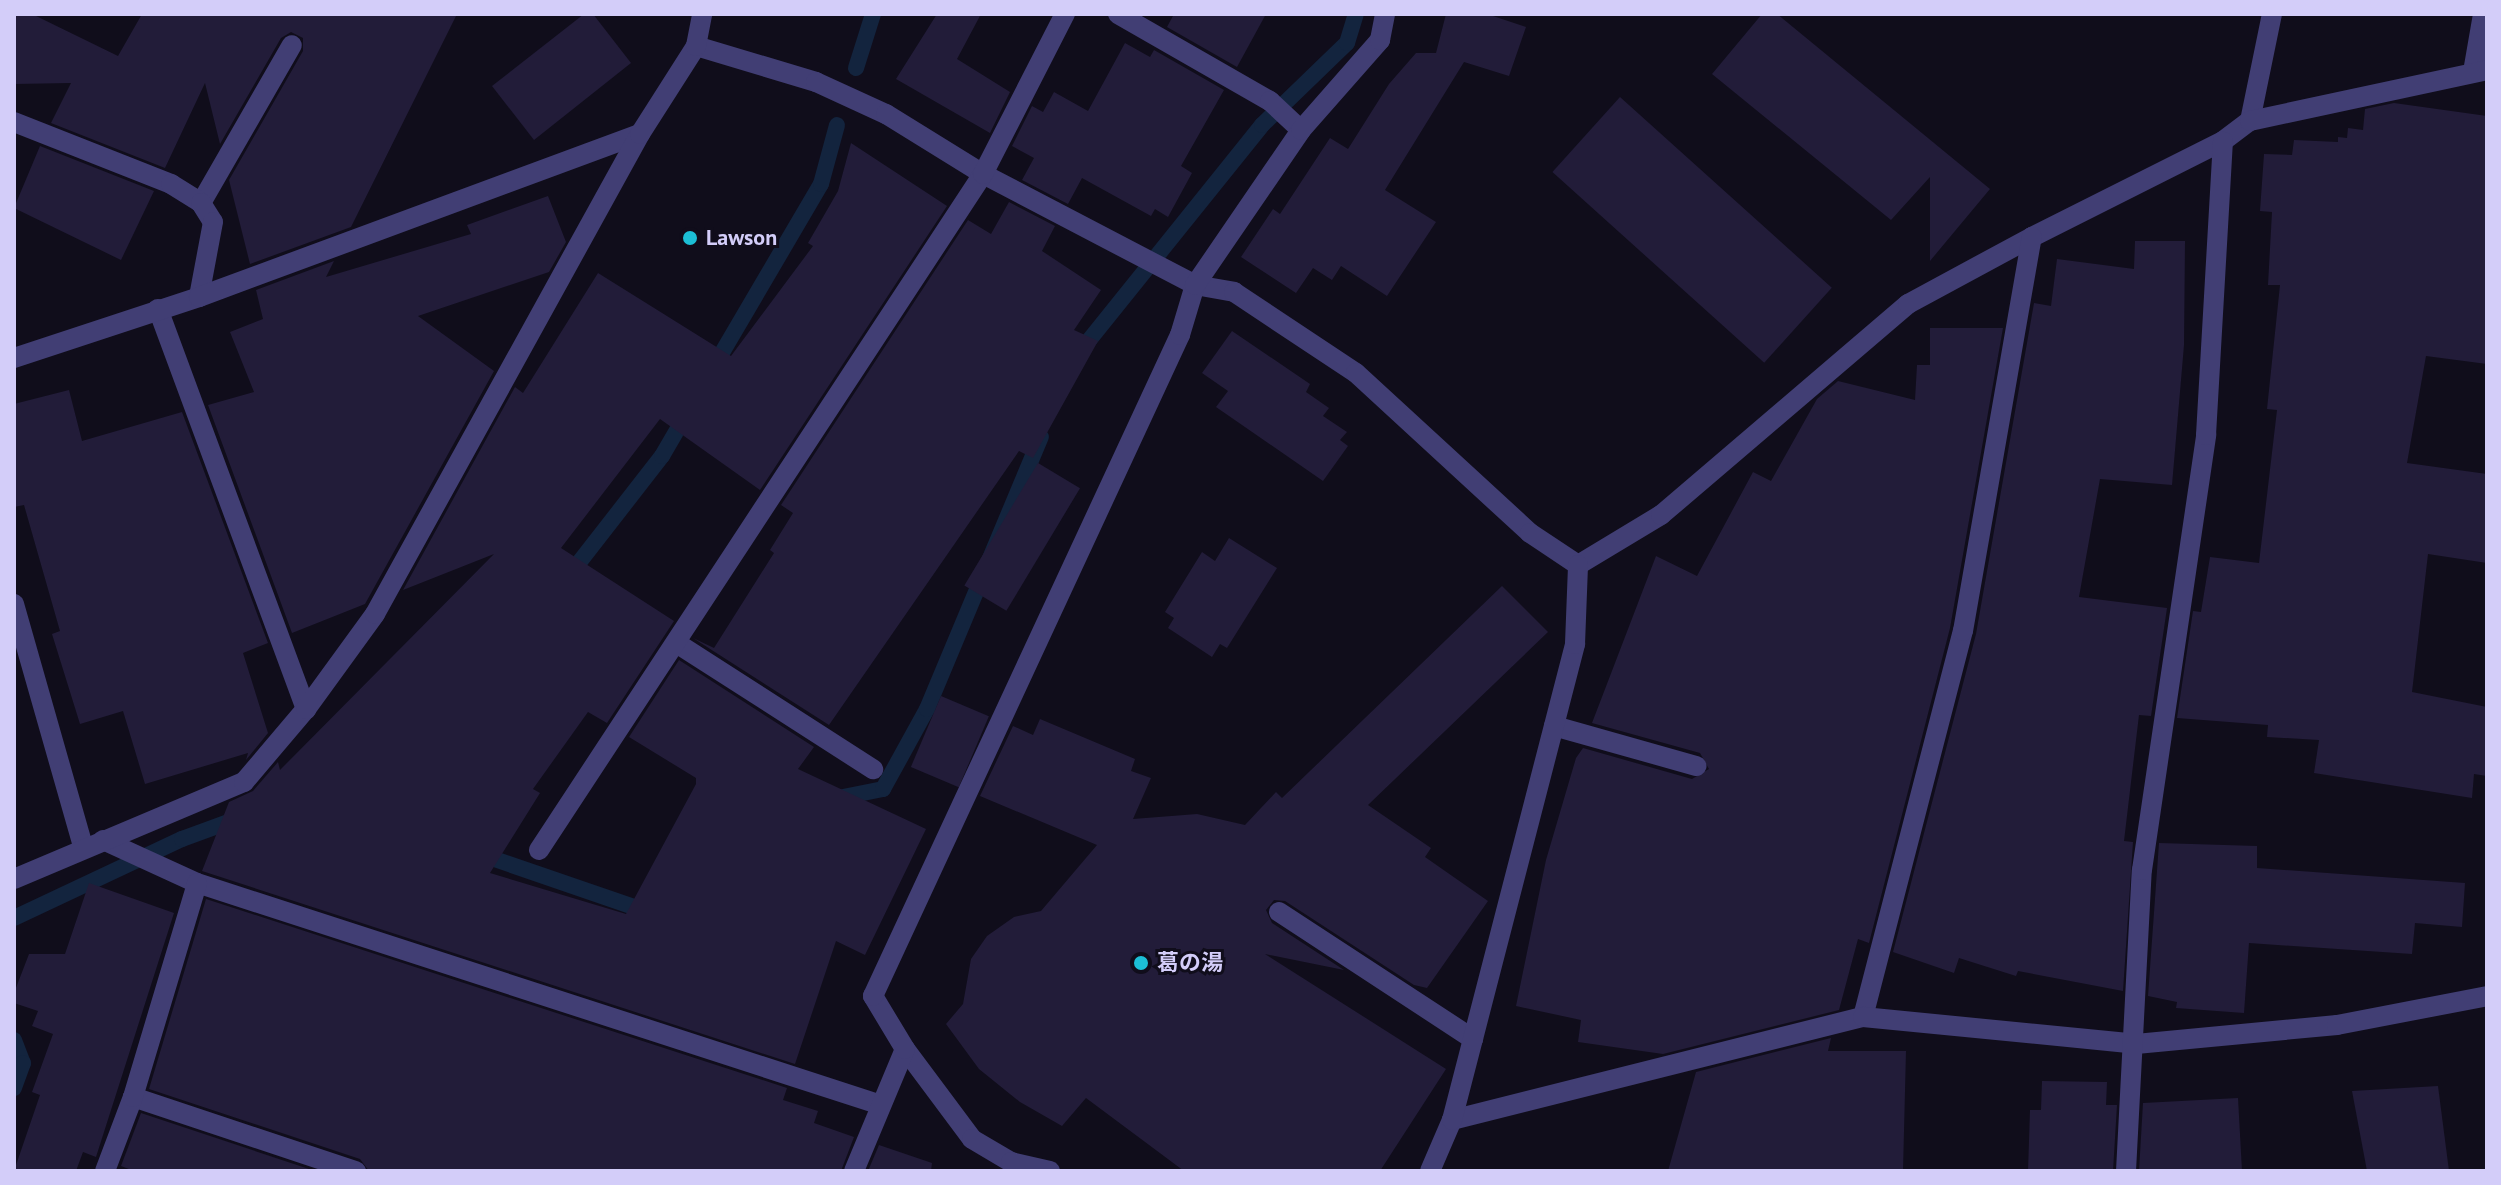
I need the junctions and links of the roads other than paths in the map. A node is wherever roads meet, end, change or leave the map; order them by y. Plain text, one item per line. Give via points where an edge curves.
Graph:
1 (702, 14) edge
2 (1065, 14) edge
3 (1118, 14) edge
4 (1385, 14) edge
5 (2272, 14) edge
6 (2483, 14) edge
7 (292, 45) dead end
8 (696, 46) junction
9 (2480, 71) edge
10 (2250, 121) junction
11 (14, 122) edge
12 (1294, 123) junction
13 (640, 134) junction
14 (2223, 141) junction
15 (983, 174) junction
16 (201, 203) junction
17 (2032, 237) junction
18 (1195, 285) junction
19 (199, 297) junction
20 (158, 309) junction
21 (14, 358) edge
22 (1578, 565) junction
23 (14, 604) edge
24 (678, 644) junction
25 (306, 709) junction
26 (1554, 726) junction
27 (1696, 766) dead end
28 (873, 769) dead end
29 (107, 843) junction
30 (83, 847) junction
31 (539, 850) dead end
32 (14, 879) edge
33 (197, 883) junction
34 (1279, 912) dead end
35 (2487, 996) edge
36 (1863, 1017) junction
37 (1473, 1039) junction
38 (2136, 1044) junction
39 (905, 1049) junction
40 (133, 1097) junction
41 (878, 1104) junction
42 (1452, 1120) junction
43 (105, 1171) edge
44 (356, 1171) edge
45 (854, 1171) edge
46 (1050, 1171) edge
47 (1430, 1171) edge
48 (2126, 1171) edge

1 - 8 street
2 - 15 street
3 - 12 street via 1270,101
4 - 12 street via 1380,40
5 - 10 street
6 - 9 street
7 - 16 street
8 - 13 street
8 - 15 street via 816,82 886,114
9 - 10 street
10 - 14 street
11 - 16 street via 171,184
12 - 18 street
13 - 19 street
13 - 25 street via 375,614
14 - 17 street
14 - 38 street via 2206,435 2142,870
15 - 18 street
15 - 24 street
16 - 19 street via 213,222
17 - 22 street via 1908,304 1661,515
17 - 36 street via 1963,631
18 - 22 street via 1234,292 1356,373 1530,533
18 - 39 street via 1160,379 873,996
19 - 20 street
20 - 21 street
20 - 25 street
22 - 26 street via 1575,644
23 - 30 street
24 - 28 street
24 - 31 street
25 - 29 street via 244,782
26 - 27 street
26 - 37 street
29 - 30 street
29 - 33 street
30 - 32 street
33 - 40 street
33 - 41 street
34 - 37 street
35 - 38 street via 2337,1025
36 - 38 street
36 - 42 street
37 - 42 street
38 - 48 street
39 - 41 street
39 - 46 street via 972,1139 1011,1162
40 - 43 street
40 - 44 street
41 - 45 street
42 - 47 street

